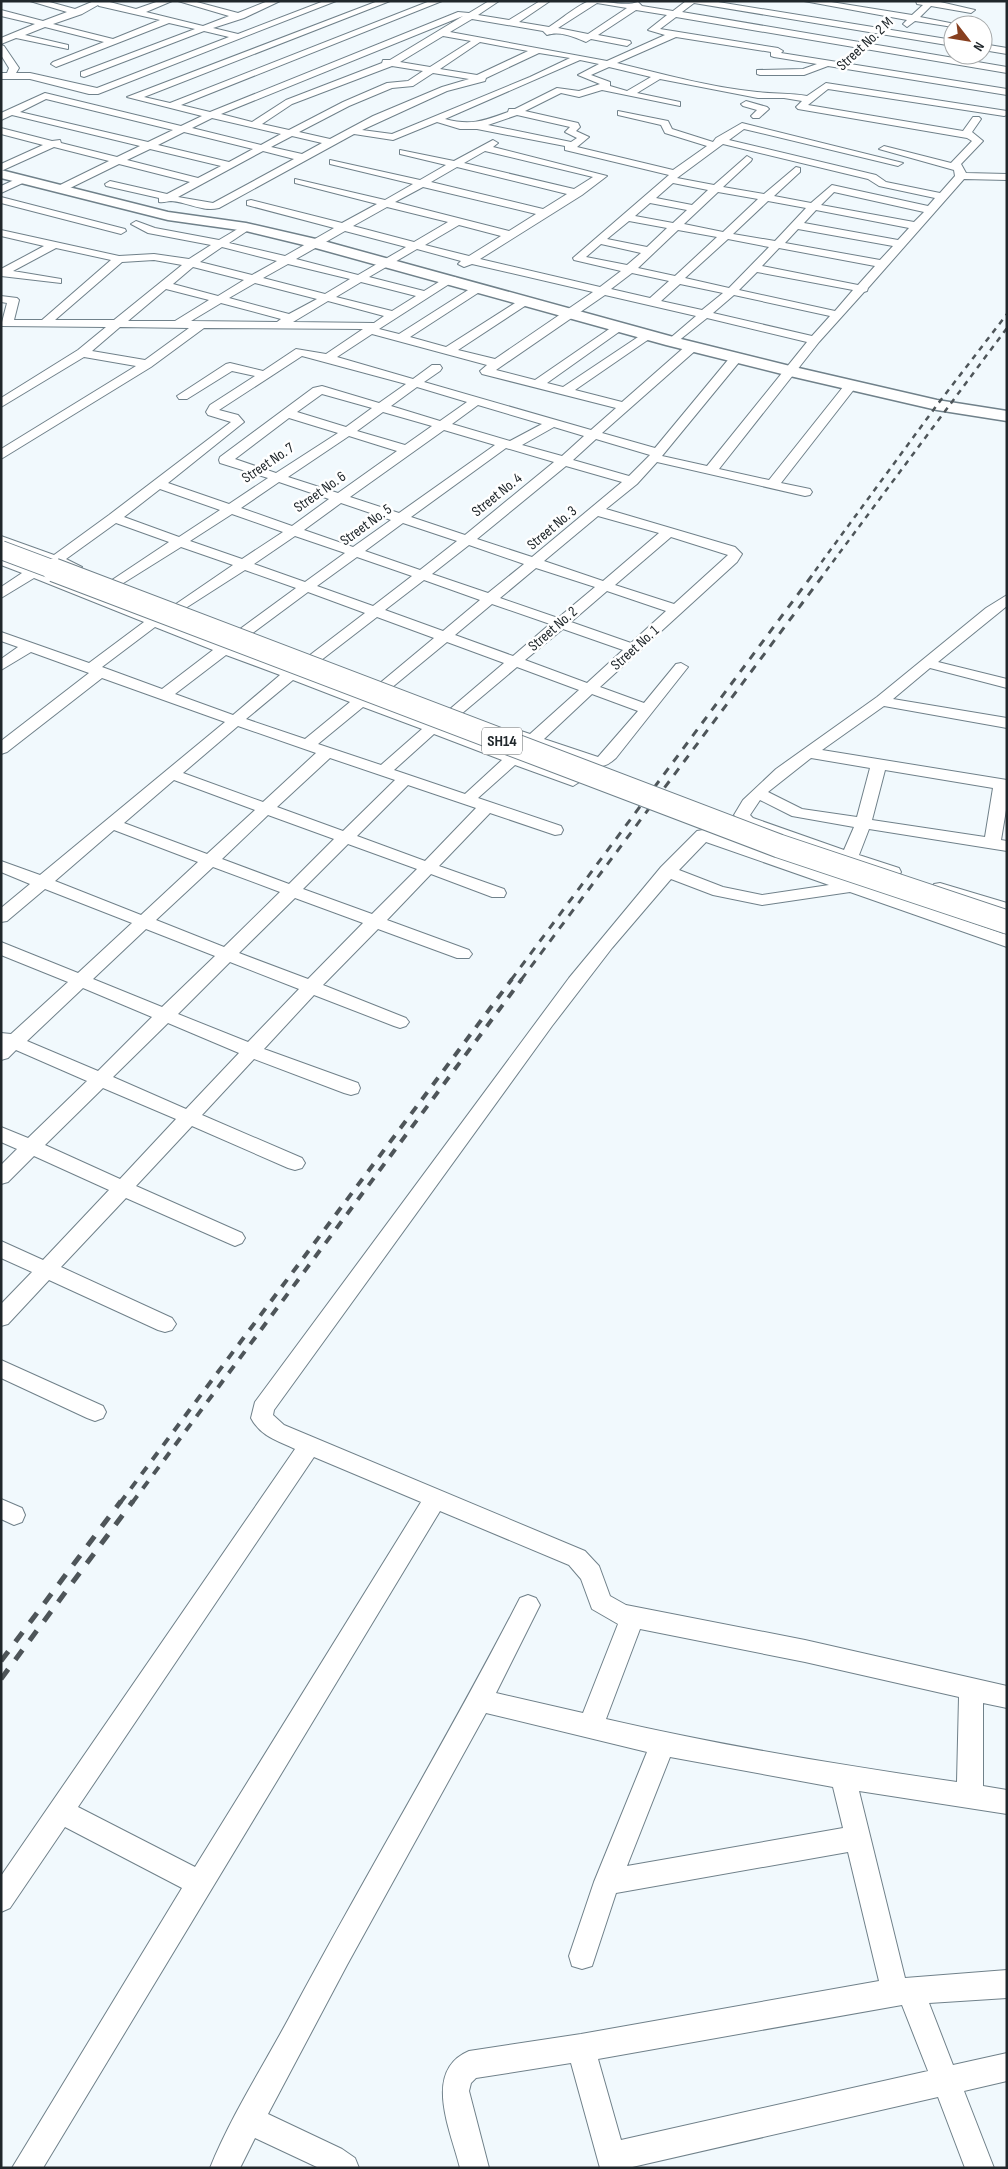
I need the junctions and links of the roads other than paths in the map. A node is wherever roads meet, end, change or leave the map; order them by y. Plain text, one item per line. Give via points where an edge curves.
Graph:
1 (34, 1) edge
2 (168, 1) edge
3 (182, 1) edge
4 (223, 1) edge
5 (276, 1) edge
6 (332, 1) edge
7 (386, 1) edge
8 (438, 1) edge
9 (495, 1) edge
10 (546, 1) edge
11 (594, 1) edge
12 (599, 1) edge
13 (643, 1) edge
14 (694, 1) edge
15 (741, 1) edge
16 (808, 1) edge
17 (885, 1) edge
18 (915, 1) edge
19 (980, 1) edge
20 (101, 2) edge
21 (931, 2) edge
22 (407, 3) dead end
23 (835, 3) edge
24 (207, 7) junction
25 (424, 7) junction
26 (733, 7) junction
27 (781, 7) dead end
28 (634, 8) junction
29 (971, 10) junction
30 (77, 12) junction
31 (873, 12) junction
32 (3, 14) edge
33 (466, 14) junction
34 (773, 14) junction
35 (238, 15) junction
36 (674, 15) junction
37 (966, 15) edge
38 (94, 16) dead end
39 (136, 16) junction
40 (913, 18) junction
41 (169, 20) junction
42 (816, 21) junction
43 (513, 22) junction
44 (714, 22) junction
45 (272, 23) junction
46 (943, 23) edge
47 (44, 24) junction
48 (203, 28) junction
49 (756, 28) junction
50 (856, 28) junction
51 (110, 29) dead end
52 (552, 29) junction
53 (1, 31) edge
54 (307, 32) junction
55 (442, 33) junction
56 (674, 34) junction
57 (897, 34) junction
58 (17, 35) junction
59 (797, 35) junction
60 (92, 36) junction
61 (235, 36) junction
62 (592, 36) junction
63 (693, 37) junction
64 (943, 37) edge
65 (1, 40) edge
66 (939, 40) junction
67 (341, 41) junction
68 (480, 41) junction
69 (943, 41) edge
70 (994, 41) dead end
71 (113, 42) junction
72 (655, 42) junction
73 (839, 42) junction
74 (627, 43) dead end
75 (1007, 43) edge
76 (736, 44) junction
77 (269, 46) junction
78 (671, 46) dead end
79 (65, 47) junction
80 (521, 47) junction
81 (1, 48) edge
82 (148, 49) junction
83 (376, 49) junction
84 (831, 49) dead end
85 (993, 49) edge
86 (537, 50) junction
87 (778, 50) junction
88 (1007, 51) edge
89 (52, 52) dead end
90 (563, 54) junction
91 (304, 55) junction
92 (359, 56) junction
93 (579, 57) junction
94 (823, 60) junction
95 (339, 63) junction
96 (391, 63) junction
97 (56, 64) dead end
98 (608, 65) junction
99 (967, 65) edge
100 (859, 68) junction
101 (432, 69) junction
102 (1007, 70) edge
103 (760, 72) dead end
104 (84, 74) dead end
105 (709, 74) dead end
106 (906, 75) junction
107 (6, 76) edge
108 (658, 77) junction
109 (478, 78) junction
110 (533, 79) junction
111 (1007, 79) edge
112 (692, 84) junction
113 (946, 85) junction
114 (68, 86) junction
115 (602, 87) junction
116 (512, 88) junction
117 (102, 90) junction
118 (560, 90) junction
119 (1007, 92) edge
120 (628, 94) junction
121 (45, 96) junction
122 (811, 96) junction
123 (135, 97) junction
124 (146, 100) junction
125 (480, 101) junction
126 (984, 103) junction
127 (746, 104) dead end
128 (171, 106) junction
129 (910, 111) junction
130 (516, 112) junction
131 (656, 112) dead end
132 (621, 113) dead end
133 (1004, 113) dead end
134 (117, 114) junction
135 (6, 115) edge
136 (211, 115) junction
137 (756, 116) junction
138 (435, 119) junction
139 (772, 120) dead end
140 (998, 122) dead end
141 (898, 124) junction
142 (252, 125) junction
143 (477, 126) junction
144 (742, 126) junction
145 (805, 128) dead end
146 (84, 130) junction
147 (180, 130) junction
148 (1, 131) edge
149 (354, 131) junction
150 (290, 133) junction
151 (969, 135) junction
152 (791, 137) junction
153 (333, 143) junction
154 (716, 143) junction
155 (848, 143) junction
156 (52, 145) junction
157 (150, 145) junction
158 (573, 145) junction
159 (488, 146) joint
160 (261, 148) junction
161 (770, 151) junction
162 (404, 152) dead end
163 (1, 154) edge
164 (304, 158) junction
165 (21, 159) junction
166 (747, 159) dead end
167 (118, 161) junction
168 (334, 162) dead end
169 (898, 163) dead end
170 (456, 164) junction
171 (820, 164) junction
172 (230, 165) junction
173 (144, 167) junction
174 (1, 168) edge
175 (796, 170) dead end
176 (959, 172) junction
177 (1, 174) edge
178 (1007, 176) edge
179 (673, 177) junction
180 (843, 178) dead end
181 (23, 179) junction
182 (299, 180) dead end
183 (200, 181) junction
184 (422, 183) junction
185 (110, 184) junction
186 (832, 188) junction
187 (60, 189) junction
188 (714, 189) junction
189 (1, 190) edge
190 (578, 193) junction
191 (88, 196) junction
192 (168, 197) junction
193 (765, 198) junction
194 (943, 198) junction
195 (648, 199) junction
196 (1, 200) edge
197 (251, 203) dead end
198 (386, 203) junction
199 (814, 207) junction
200 (694, 208) junction
201 (931, 210) junction
202 (546, 213) junction
203 (146, 216) junction
204 (625, 217) junction
205 (458, 221) junction
206 (795, 225) junction
207 (344, 226) junction
208 (917, 226) junction
209 (246, 227) junction
210 (674, 227) junction
211 (121, 231) junction
212 (1, 233) edge
213 (512, 235) junction
214 (724, 236) junction
215 (16, 237) junction
216 (598, 240) junction
217 (218, 243) junction
218 (315, 243) junction
219 (901, 244) junction
220 (1, 245) edge
221 (52, 246) junction
222 (417, 246) junction
223 (776, 246) junction
224 (650, 251) junction
225 (80, 252) junction
226 (119, 259) junction
227 (289, 259) junction
228 (470, 260) junction
229 (191, 263) junction
230 (389, 263) junction
231 (884, 264) junction
232 (755, 268) junction
233 (630, 269) junction
234 (2, 273) edge
235 (362, 278) junction
236 (447, 278) junction
237 (256, 279) junction
238 (680, 280) junction
239 (57, 281) dead end
240 (164, 285) junction
241 (480, 287) junction
242 (863, 289) junction
243 (732, 291) junction
244 (602, 292) junction
245 (427, 295) junction
246 (328, 298) junction
247 (1, 299) edge
248 (221, 300) junction
249 (527, 300) junction
250 (652, 303) junction
251 (572, 313) junction
252 (394, 315) junction
253 (838, 315) junction
254 (704, 316) junction
255 (292, 319) junction
256 (46, 322) junction
257 (4, 323) edge
258 (178, 324) junction
259 (202, 324) junction
260 (117, 325) junction
261 (280, 325) junction
262 (619, 327) junction
263 (373, 328) junction
264 (648, 335) junction
265 (401, 338) junction
266 (814, 340) junction
267 (672, 342) junction
268 (692, 347) junction
269 (449, 350) junction
270 (82, 353) junction
271 (328, 358) junction
272 (736, 358) junction
273 (495, 363) junction
274 (147, 364) junction
275 (436, 368) dead end
276 (790, 371) junction
277 (265, 375) junction
278 (415, 384) junction
279 (537, 384) junction
280 (851, 385) junction
281 (565, 391) junction
282 (183, 396) dead end
283 (476, 402) junction
284 (1, 403) edge
285 (381, 407) junction
286 (626, 407) junction
287 (287, 413) junction
288 (1007, 416) edge
289 (552, 423) junction
290 (442, 425) junction
291 (346, 432) junction
292 (595, 436) junction
293 (509, 444) junction
294 (407, 450) junction
295 (1, 455) edge
296 (656, 456) junction
297 (565, 460) junction
298 (711, 470) junction
299 (275, 478) junction
300 (632, 481) junction
301 (159, 484) junction
302 (773, 484) junction
303 (805, 492) dead end
304 (340, 498) junction
305 (230, 509) junction
306 (597, 511) junction
307 (114, 518) junction
308 (402, 519) junction
309 (293, 531) junction
310 (670, 532) junction
311 (1, 540) edge
312 (466, 541) junction
313 (180, 542) junction
314 (1, 550) edge
315 (355, 553) junction
316 (735, 554) joint
317 (1, 560) edge
318 (55, 560) junction
319 (535, 563) junction
320 (243, 565) junction
321 (32, 572) junction
322 (422, 576) junction
323 (117, 583) junction
324 (604, 586) junction
325 (307, 587) junction
326 (1, 594) edge
327 (1007, 599) edge
328 (490, 600) junction
329 (181, 607) junction
330 (677, 610) junction
331 (376, 612) junction
332 (154, 621) junction
333 (560, 624) junction
334 (246, 632) junction
335 (1, 636) edge
336 (444, 637) junction
337 (29, 646) junction
338 (224, 649) junction
339 (635, 649) junction
340 (315, 658) junction
341 (515, 663) junction
342 (926, 663) junction
343 (1, 666) edge
344 (681, 667) dead end
345 (95, 670) junction
346 (291, 674) junction
347 (1007, 684) edge
348 (385, 686) junction
349 (591, 688) junction
350 (164, 695) junction
351 (881, 701) junction
352 (366, 703) junction
353 (647, 709) junction
354 (455, 712) junction
355 (234, 720) junction
356 (1007, 723) edge
357 (437, 729) junction
358 (533, 740) junction
359 (307, 745) junction
360 (1, 749) edge
361 (327, 752) junction
362 (809, 753) junction
363 (513, 758) junction
364 (879, 764) junction
365 (383, 771) junction
366 (171, 774) junction
367 (405, 779) junction
368 (573, 780) dead end
369 (1004, 785) edge
370 (758, 793) junction
371 (467, 800) junction
372 (487, 807) junction
373 (265, 809) junction
374 (742, 815) junction
375 (112, 824) junction
376 (863, 824) junction
377 (555, 830) dead end
378 (703, 835) junction
379 (345, 838) junction
380 (999, 845) edge
381 (850, 857) junction
382 (210, 860) junction
383 (1, 866) edge
384 (428, 868) junction
385 (667, 871) junction
386 (43, 883) junction
387 (850, 887) junction
388 (290, 890) junction
389 (498, 894) dead end
390 (1007, 909) edge
391 (1, 917) edge
392 (143, 922) junction
393 (1007, 922) edge
394 (374, 923) junction
395 (1007, 941) edge
396 (1, 948) edge
397 (463, 954) dead end
398 (227, 955) junction
399 (80, 980) junction
400 (310, 988) junction
401 (166, 1014) junction
402 (400, 1022) dead end
403 (5, 1044) edge
404 (252, 1051) junction
405 (100, 1079) junction
406 (351, 1088) dead end
407 (190, 1117) junction
408 (1, 1134) edge
409 (31, 1147) junction
410 (295, 1163) dead end
411 (1, 1177) edge
412 (123, 1189) junction
413 (235, 1238) dead end
414 (1, 1249) edge
415 (45, 1270) junction
416 (1, 1318) edge
417 (165, 1324) dead end
418 (1, 1368) edge
419 (95, 1412) dead end
420 (310, 1445) junction
421 (436, 1498) junction
422 (528, 1605) dead end
423 (633, 1617) junction
424 (971, 1690) junction
425 (1007, 1698) edge
426 (480, 1700) junction
427 (590, 1726) junction
428 (664, 1744) junction
429 (843, 1777) junction
430 (970, 1798) junction
431 (1007, 1802) edge
432 (62, 1812) junction
433 (858, 1838) junction
434 (607, 1882) junction
435 (201, 1884) junction
436 (1, 1899) edge
437 (582, 1956) dead end
438 (1007, 1984) edge
439 (902, 1992) junction
440 (581, 2048) junction
441 (1007, 2067) edge
442 (946, 2079) junction
443 (248, 2120) junction
444 (613, 2162) edge
445 (26, 2168) edge
446 (224, 2168) edge
447 (346, 2168) edge
448 (475, 2168) edge
449 (980, 2168) edge

1 - 30 street
2 - 39 street
3 - 24 street
4 - 24 street
5 - 35 street
6 - 45 street
7 - 54 street
8 - 25 street
9 - 33 street
10 - 43 street
11 - 52 street
12 - 28 street
13 - 28 street
14 - 26 street
14 - 36 street
15 - 26 street
16 - 23 street
17 - 31 street
18 - 21 street
19 - 29 street
20 - 30 street
20 - 39 street
21 - 29 street
21 - 40 street, Street No. 2 M
22 - 25 street
23 - 31 street
23 - 42 street
24 - 35 street
24 - 41 street
25 - 33 street
25 - 67 street
26 - 34 street
26 - 44 street
27 - 34 street
28 - 36 street
28 - 62 street
29 - 37 street
30 - 38 street
30 - 47 street
31 - 40 street
31 - 50 street
32 - 47 street
33 - 43 street
33 - 55 street
33 - 83 street
34 - 42 street
34 - 49 street
35 - 45 street
35 - 48 street
36 - 44 street
36 - 56 street via 652,30
39 - 41 street via 150,15
40 - 46 street
40 - 57 street, Street No. 2 M
41 - 48 street
41 - 71 street
42 - 50 street
42 - 59 street
43 - 52 street
43 - 68 street
44 - 49 street
44 - 63 street
45 - 54 street
45 - 61 street
47 - 58 street
47 - 60 street
48 - 61 street
48 - 82 street
49 - 59 street
49 - 76 street
50 - 57 street
50 - 73 street
51 - 60 street
52 - 62 street
52 - 80 street
53 - 58 street
54 - 67 street
54 - 77 street
55 - 68 street
55 - 96 street
56 - 63 street
56 - 72 street
57 - 66 street
57 - 100 street, Street No. 2 M
58 - 65 street
58 - 79 street
59 - 73 street
59 - 87 street
60 - 71 street
60 - 79 street
61 - 77 street
61 - 117 street
62 - 74 street
62 - 90 street
63 - 76 street
64 - 66 street
66 - 69 street
66 - 106 street
67 - 83 street
67 - 91 street
68 - 80 street
68 - 101 street
70 - 75 street
71 - 82 street
71 - 97 street
72 - 78 street
72 - 98 street
73 - 84 street
73 - 100 street
76 - 87 street
77 - 91 street
77 - 123 street
79 - 89 street
80 - 86 street
81 - 107 street via 14,68
82 - 104 street
83 - 92 street
85 - 88 street
86 - 90 street
86 - 109 street
87 - 94 street via 774,55
90 - 93 street
91 - 95 street
91 - 128 street
92 - 95 street
92 - 96 street
93 - 98 street
93 - 110 street
94 - 100 street
94 - 103 street via 804,72
95 - 136 street
96 - 101 street
96 - 142 street via 289,102
98 - 108 street
98 - 115 street via 583,76 607,84
99 - 113 street
100 - 106 street
100 - 106 street
100 - 106 street
100 - 122 street
101 - 109 street
101 - 150 street via 408,85 386,87
102 - 113 street
105 - 112 street
106 - 113 street
106 - 113 street
106 - 113 street
107 - 114 street via 30,76
108 - 112 street
108 - 120 street
109 - 116 street
109 - 149 street via 384,114
110 - 116 street
110 - 118 street via 558,86
111 - 126 street
112 - 122 street via 758,95
113 - 126 street
113 - 126 street
113 - 129 street
114 - 117 street via 94,92
114 - 121 street
115 - 118 street via 579,94
115 - 120 street
116 - 125 street
117 - 123 street
118 - 130 street
119 - 126 street
120 - 131 street via 673,103
121 - 134 street
121 - 135 street
122 - 129 street
122 - 141 street via 801,107
123 - 124 street
124 - 128 street
124 - 134 street
125 - 130 street
125 - 138 street
126 - 129 street
126 - 133 street
126 - 140 street
126 - 151 street via 967,131
127 - 137 street via 764,110
128 - 136 street
129 - 141 street
130 - 143 street
130 - 158 street via 575,125 570,132 584,137
132 - 154 street via 665,123 668,131
134 - 146 street
134 - 147 street
135 - 146 street
136 - 142 street
136 - 147 street
137 - 139 street
137 - 144 street
138 - 143 street via 460,126
138 - 149 street via 390,137
141 - 151 street
142 - 150 street
143 - 158 street
144 - 152 street
144 - 154 street
145 - 152 street
146 - 156 street
146 - 157 street
147 - 157 street
147 - 160 street
148 - 156 street
149 - 153 street
150 - 153 street
150 - 160 street
151 - 176 street via 978,141 957,163
152 - 155 street
152 - 161 street
153 - 164 street
154 - 161 street
154 - 179 street
155 - 169 street
155 - 171 street
155 - 176 street
156 - 165 street
156 - 167 street
157 - 167 street
157 - 172 street
158 - 179 street via 569,148
159 - 170 street
159 - 190 street via 602,174
160 - 164 street
160 - 172 street
161 - 171 street
162 - 170 street
163 - 165 street
164 - 192 street via 215,206
165 - 174 street
166 - 188 street
167 - 173 street
167 - 187 street
168 - 184 street
170 - 184 street
170 - 190 street
171 - 194 street
172 - 183 street
173 - 183 street
173 - 185 street
175 - 193 street
176 - 178 street
176 - 194 street
177 - 181 main road
179 - 188 street
179 - 195 street
180 - 186 street
181 - 187 main road
181 - 189 street
182 - 198 street
183 - 192 street
184 - 198 street
184 - 202 street
185 - 191 street
185 - 192 street
186 - 199 street
186 - 201 street
187 - 191 main road
188 - 193 street
188 - 200 street
190 - 202 street
191 - 203 main road
192 - 203 street
193 - 199 street
193 - 214 street
194 - 201 street
195 - 200 street
195 - 204 street
196 - 211 street
197 - 207 street
198 - 205 street
198 - 207 street
199 - 206 street
199 - 208 street
200 - 210 street
201 - 208 street
202 - 213 street
203 - 209 main road
203 - 211 street
203 - 217 street via 152,231
204 - 210 street
204 - 216 street
205 - 213 street
205 - 222 street
206 - 219 street
206 - 223 street
207 - 218 street
207 - 222 street
208 - 219 street
209 - 217 street
209 - 218 main road
210 - 214 street
210 - 224 street
211 - 225 street
212 - 215 street
213 - 228 street
214 - 223 street
214 - 238 street
215 - 220 street
215 - 221 street
216 - 224 street
216 - 233 street via 578,258
217 - 227 street
217 - 229 street
218 - 227 street
218 - 230 main road
219 - 231 street
221 - 225 street
221 - 234 street
222 - 228 street
222 - 230 street
223 - 231 street
223 - 232 street
224 - 233 street
225 - 226 street
226 - 229 street via 154,258
226 - 256 street
227 - 235 street
227 - 237 street
228 - 236 street
228 - 244 street
229 - 237 street
229 - 240 street
230 - 235 street
230 - 236 main road
231 - 242 street
232 - 242 street
232 - 243 street
233 - 238 street
233 - 244 street
234 - 239 street
235 - 245 street
235 - 246 street
236 - 241 main road
236 - 245 street
237 - 246 street
237 - 248 street
238 - 243 street
238 - 250 street
240 - 248 street
240 - 260 street
241 - 249 main road
241 - 265 street
242 - 253 street
243 - 253 street
243 - 254 street
244 - 250 street
244 - 251 street
245 - 252 street
246 - 252 street
246 - 255 street
247 - 257 street via 13,300
248 - 255 street
248 - 258 street
249 - 251 main road
249 - 269 street
250 - 254 street
251 - 262 main road
251 - 273 street
252 - 263 street
253 - 266 street
254 - 266 street
254 - 267 street
255 - 261 street
256 - 257 street
256 - 260 street
258 - 259 street
258 - 260 street
259 - 261 street
259 - 274 street
260 - 270 street
261 - 263 street
262 - 264 main road
262 - 279 street
263 - 265 street
263 - 271 street
264 - 267 main road
264 - 281 street
265 - 269 street
266 - 276 street
267 - 268 main road
268 - 272 main road
268 - 286 street, Street No. 4
269 - 273 street
270 - 274 street
270 - 284 street
271 - 277 street via 300,352
271 - 278 street
272 - 276 main road
272 - 296 street, Street No. 3
273 - 279 street via 486,371
274 - 295 street
275 - 278 street, Street No. 7
276 - 280 main road
276 - 298 street
277 - 282 street via 230,367
277 - 301 street via 211,411 237,419 237,424
278 - 283 street
278 - 285 street, Street No. 7
279 - 281 street
280 - 288 main road via 937,406
280 - 302 street
281 - 286 street
283 - 289 street
283 - 290 street, Street No. 6
285 - 287 street via 319,390
285 - 290 street
285 - 291 street, Street No. 7
286 - 292 street, Street No. 4
287 - 291 street
287 - 299 street via 225,460
289 - 292 street
289 - 293 street, Street No. 5
290 - 293 street
290 - 294 street, Street No. 6
291 - 294 street
291 - 299 street, Street No. 7
292 - 296 street
292 - 297 street, Street No. 4
293 - 297 street
293 - 308 street, Street No. 5
294 - 304 street, Street No. 6
296 - 298 street
296 - 300 street, Street No. 3
297 - 300 street
297 - 312 street, Street No. 4
298 - 302 street
299 - 304 street
299 - 305 street, Street No. 7
300 - 306 street, Street No. 3
301 - 305 street
301 - 307 street
302 - 303 street
304 - 308 street
304 - 309 street, Street No. 6
305 - 309 street
305 - 313 street, Street No. 7
306 - 310 street
306 - 319 street, Street No. 3
307 - 313 street
307 - 318 street
308 - 312 street
308 - 315 street, Street No. 5
309 - 315 street
309 - 320 street, Street No. 6
310 - 316 street
310 - 324 street, Street No. 2
311 - 318 street
312 - 319 street
312 - 322 street, Street No. 4
313 - 320 street
313 - 323 street, Street No. 7
314 - 393 main road, SH14, bridge via 779,846
315 - 322 street
315 - 325 street, Street No. 5
316 - 330 street, Street No. 1
317 - 321 street
318 - 323 street
319 - 324 street
319 - 328 street, Street No. 3
320 - 325 street
320 - 329 street, Street No. 6
321 - 326 street
321 - 332 street
322 - 328 street
322 - 331 street, Street No. 4
323 - 329 street
324 - 330 street
324 - 333 street, Street No. 2
325 - 331 street
325 - 334 street, Street No. 5
327 - 342 street
328 - 333 street
328 - 336 street, Street No. 3
329 - 334 street
330 - 339 street, Street No. 1
331 - 336 street
331 - 340 street, Street No. 4
332 - 338 street
332 - 345 street
333 - 339 street
333 - 341 street, Street No. 2
334 - 340 street
335 - 337 street
336 - 341 street
336 - 348 street, Street No. 3
337 - 343 street
337 - 345 street
338 - 346 street
338 - 350 street
339 - 349 street, Street No. 1
340 - 348 street
341 - 349 street
341 - 354 street, Street No. 2
342 - 347 street
342 - 351 street
344 - 353 street
345 - 350 street
345 - 360 street
346 - 352 street
346 - 355 street
348 - 352 street, Street No. 3
348 - 354 street
349 - 353 street
349 - 358 street, Street No. 1
350 - 355 street
351 - 356 street
351 - 362 street
352 - 357 street
352 - 359 street
353 - 358 street via 602,762
354 - 357 street, Street No. 2
354 - 358 street
355 - 359 street
355 - 366 street
357 - 363 street
357 - 365 street, Street No. 2
359 - 361 street
361 - 365 street
361 - 373 street
362 - 364 street
362 - 370 street
363 - 368 street
363 - 371 street
364 - 369 street
364 - 376 street
365 - 367 street
366 - 373 street
366 - 375 street
367 - 371 street
367 - 379 street
369 - 380 street
370 - 374 street via 743,809
370 - 376 street via 798,813
371 - 372 street
372 - 377 street
372 - 384 street
373 - 379 street
373 - 382 street
374 - 378 street
374 - 381 street via 747,821 766,829
375 - 382 street
375 - 386 street
376 - 380 street
376 - 381 street
378 - 385 street
378 - 387 street
379 - 384 street
379 - 388 street
381 - 390 street
382 - 388 street
382 - 392 street
383 - 386 street
384 - 389 street
384 - 394 street
385 - 387 street via 719,891 762,900
385 - 420 street via 547,1017 263,1408 262,1418 268,1425
386 - 391 street
386 - 392 street
387 - 395 street
388 - 394 street
388 - 398 street
392 - 398 street
392 - 399 street
394 - 397 street
394 - 400 street
396 - 399 street
398 - 400 street
398 - 401 street
399 - 401 street
399 - 403 street
400 - 402 street
400 - 404 street
401 - 404 street
401 - 405 street
403 - 405 street
404 - 406 street
404 - 407 street
405 - 407 street
405 - 409 street
407 - 410 street
407 - 412 street
408 - 409 street
409 - 411 street
409 - 412 street
412 - 413 street
412 - 415 street
414 - 415 street
415 - 416 street
415 - 417 street
418 - 419 street
420 - 421 street
420 - 432 street
421 - 423 street via 577,1558 594,1578 600,1602 621,1615
421 - 435 street
422 - 426 street
423 - 424 street via 699,1628
423 - 427 street
424 - 425 street
424 - 430 street
426 - 427 street
426 - 443 street
427 - 428 street
428 - 429 street
428 - 434 street
429 - 430 street
429 - 433 street
430 - 431 street
432 - 435 street
432 - 436 street
433 - 434 street
433 - 439 street
434 - 437 street
435 - 445 street
438 - 439 street
439 - 440 street
439 - 442 street
440 - 444 street
440 - 448 street via 470,2065 459,2075 455,2091
441 - 442 street
442 - 444 street
442 - 449 street
443 - 446 street
443 - 447 street

